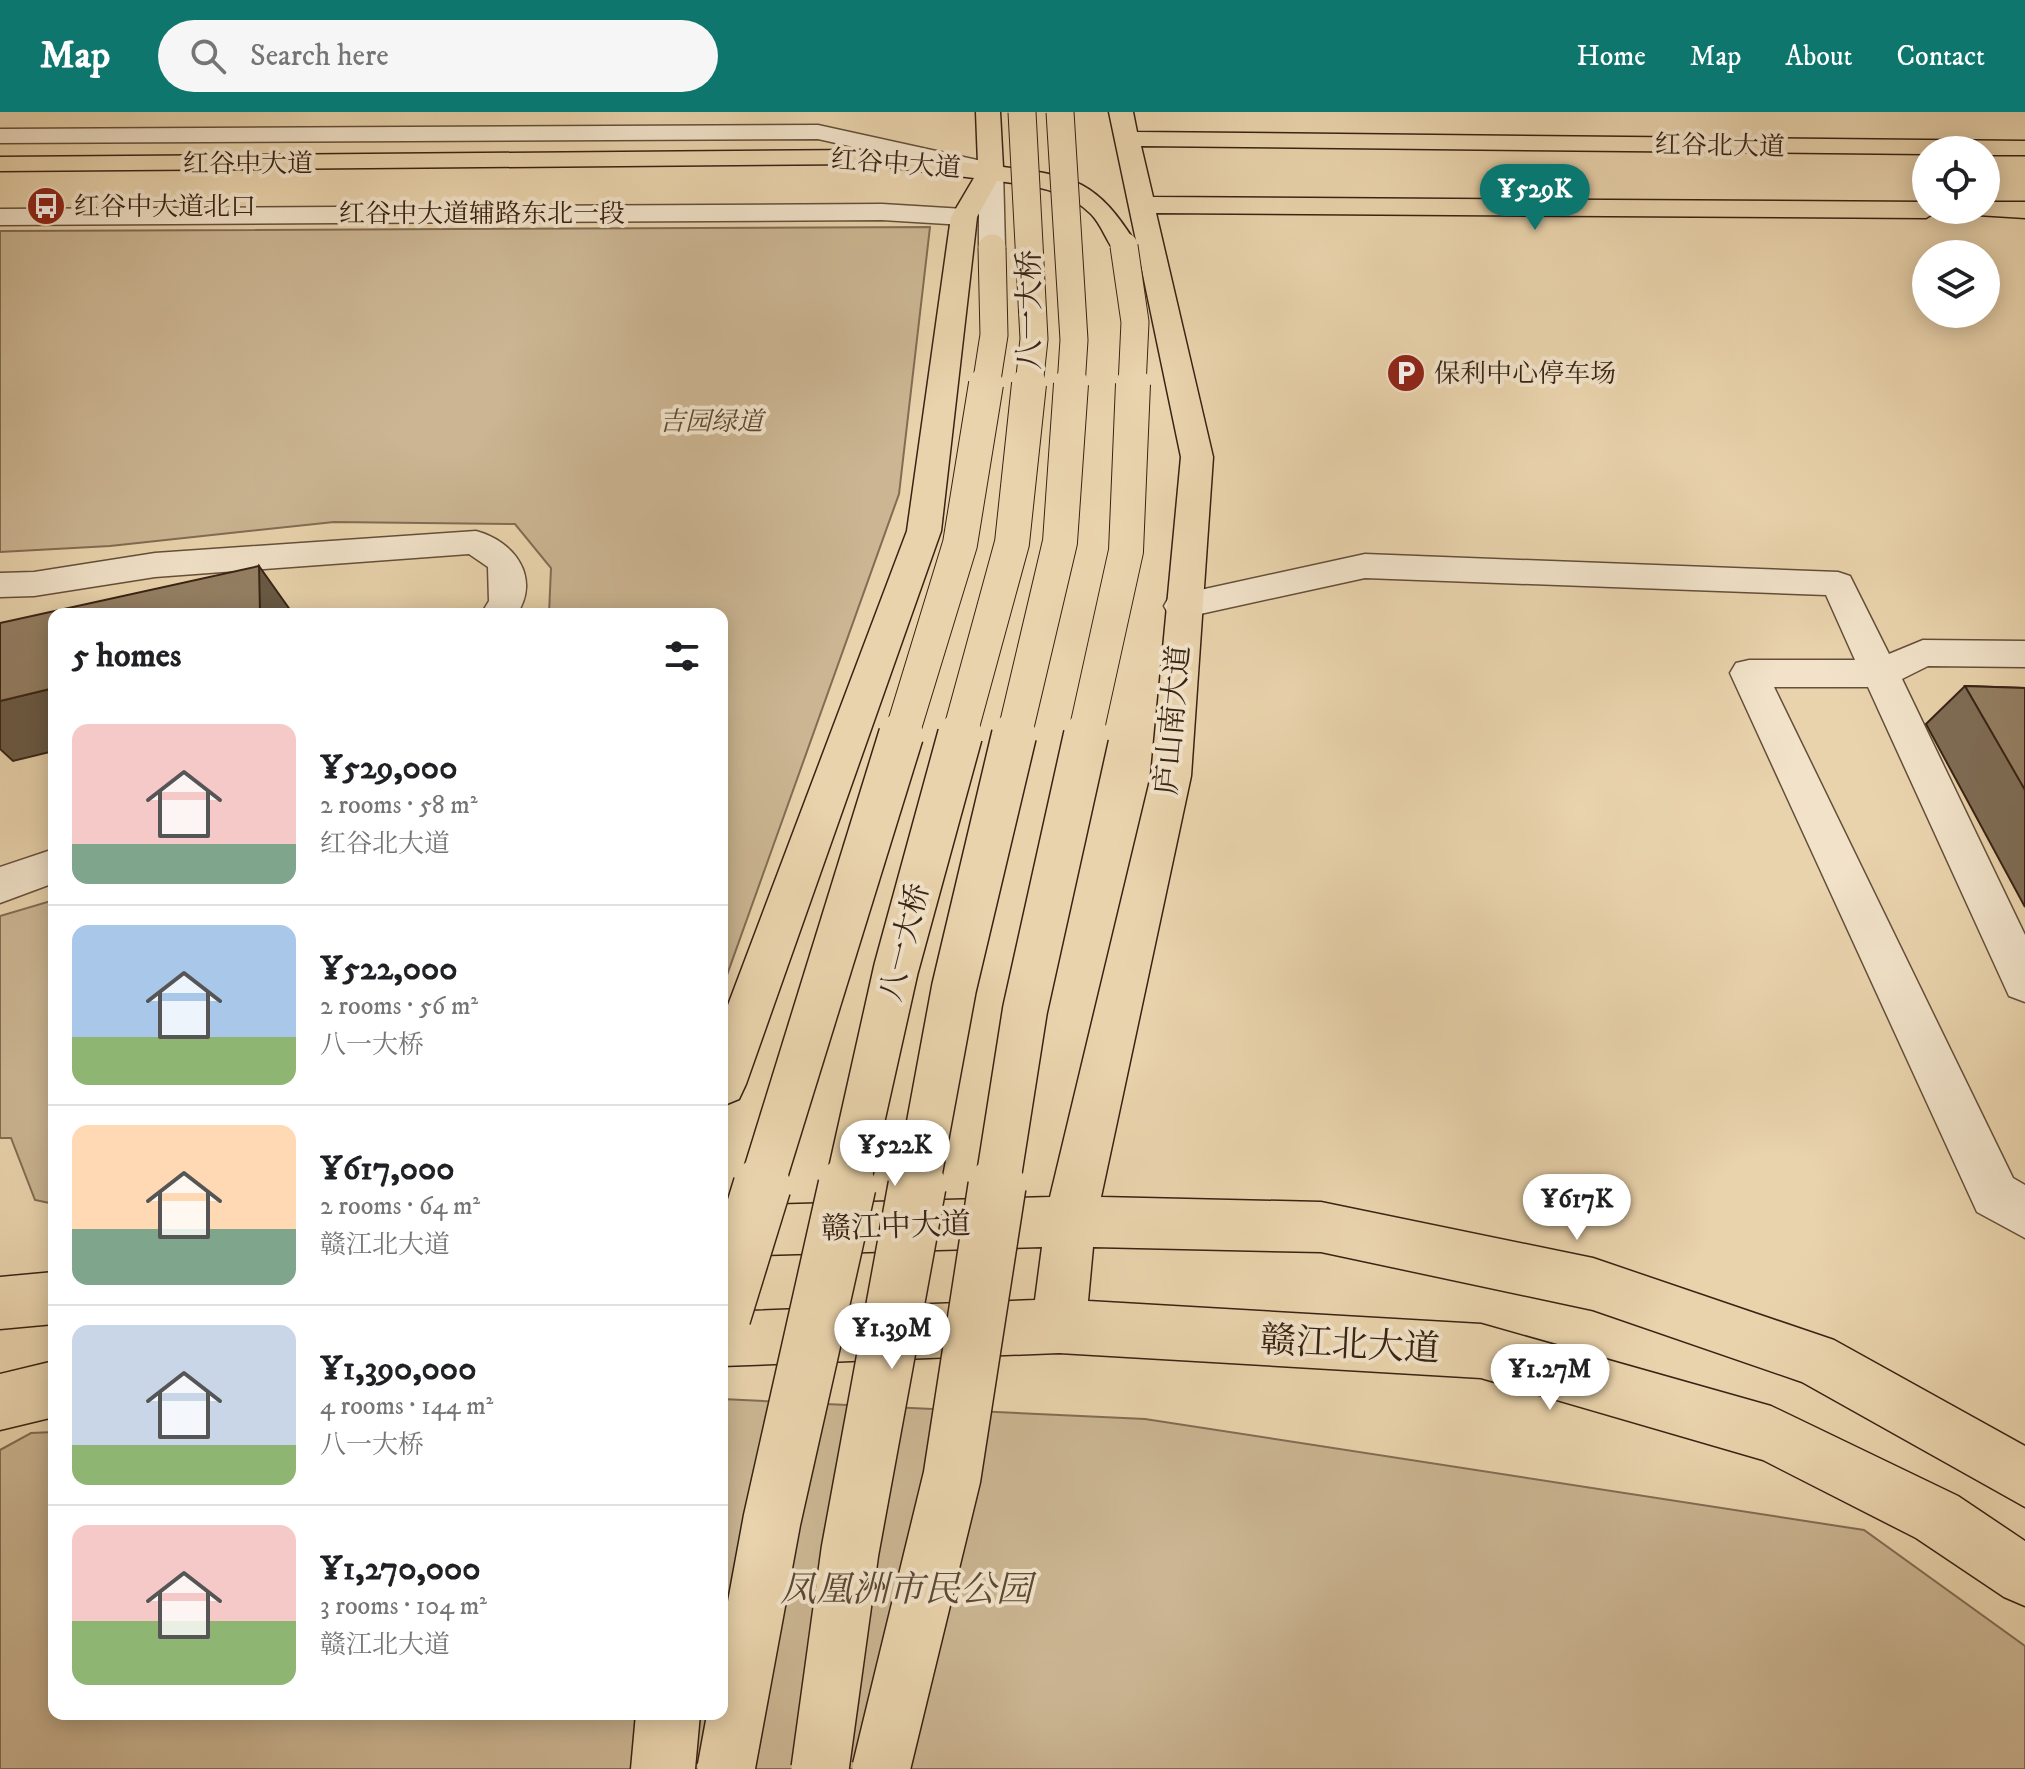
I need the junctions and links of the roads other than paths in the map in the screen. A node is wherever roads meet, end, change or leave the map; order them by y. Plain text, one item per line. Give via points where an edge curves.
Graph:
1 (78, 112) edge
2 (988, 112) edge
3 (1022, 112) edge
4 (1060, 112) edge
5 (1124, 126) edge
6 (0, 136) edge
7 (58, 136) junction
8 (1853, 146) junction
9 (2025, 148) edge
10 (0, 164) edge
11 (991, 170) junction
12 (872, 182) dead end
13 (650, 184) dead end
14 (0, 188) edge
15 (1144, 205) junction
16 (1897, 209) junction
17 (1912, 210) edge
18 (2000, 210) edge
19 (2025, 210) edge
20 (0, 217) edge
21 (964, 217) junction
22 (992, 248) joint
23 (0, 585) edge
24 (1182, 606) junction
25 (503, 608) edge
26 (2025, 654) edge
27 (1880, 674) junction
28 (48, 868) edge
29 (0, 885) edge
30 (2025, 982) edge
31 (728, 1068) edge
32 (2025, 1213) edge
33 (1070, 1221) junction
34 (728, 1231) edge
35 (728, 1297) edge
36 (48, 1299) edge
37 (0, 1303) edge
38 (1059, 1326) junction
39 (728, 1339) edge
40 (48, 1390) edge
41 (0, 1402) edge
42 (2025, 1478) edge
43 (2025, 1576) edge
44 (667, 1720) edge
45 (663, 1769) edge
46 (726, 1769) edge
47 (820, 1769) edge
48 (881, 1769) edge

1 - 7 street
2 - 11 main road
3 - 46 main road, 八一大桥, bridge via 1034,339 1012,543 896,969 772,1520
4 - 47 main road, 八一大桥, bridge via 1074,340 1060,542 954,988 850,1551
5 - 8 main road, 红谷北大道
5 - 15 main road, 庐山南大道
6 - 7 street
7 - 11 street via 818,132
8 - 9 main road, 红谷北大道
8 - 16 main road
10 - 11 main road, 红谷中大道 via 863,157
11 - 12 main road, 红谷中大道
11 - 21 main road
11 - 22 street
11 - 48 main road, bridge via 1049,180 1083,196 1102,210 1124,246 1135,322 1126,551 1025,1010 952,1477
13 - 14 main road, 红谷中大道
15 - 16 main road
15 - 24 main road, 庐山南大道 via 1197,457
16 - 17 main road
18 - 19 main road
20 - 21 street, 红谷中大道辅路东北一段 via 882,212
21 - 31 main road via 924,531
22 - 35 main road, bridge via 994,335 960,544
23 - 25 street via 155,565 476,542 505,562
24 - 27 street via 1365,566 1838,584
24 - 33 main road, 庐山南大道 via 1171,776
26 - 27 street via 1923,653
27 - 30 street
27 - 32 street via 1749,673 1995,1195
28 - 29 street
33 - 34 main road, 赣江中大道
33 - 38 main road, 庐山南大道
33 - 42 main road via 1321,1227 1593,1284 1815,1359
36 - 37 main road
38 - 39 main road
38 - 43 main road, 赣江北大道 via 1481,1351 1771,1434 1937,1517
40 - 41 main road
44 - 45 main road

